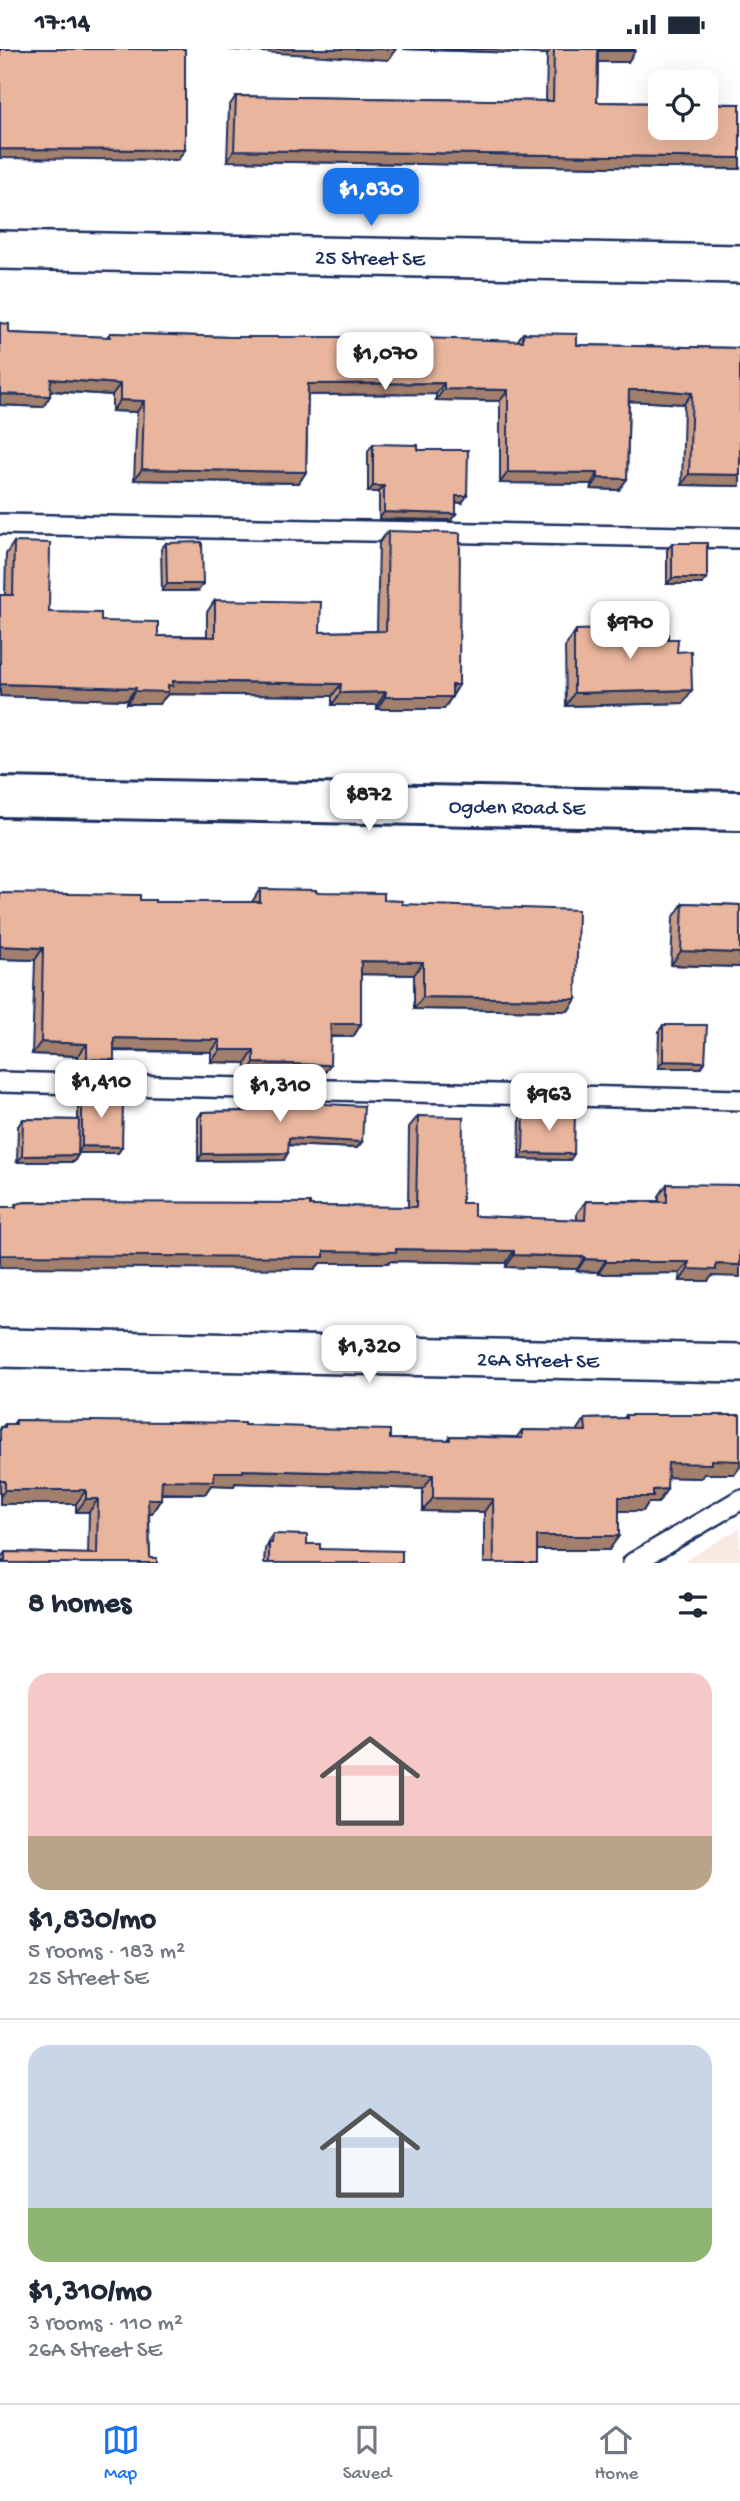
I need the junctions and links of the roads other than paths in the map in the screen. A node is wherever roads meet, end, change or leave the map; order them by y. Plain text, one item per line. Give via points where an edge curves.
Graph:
1 (0, 250) edge
2 (740, 264) edge
3 (0, 524) edge
4 (740, 538) edge
5 (0, 797) edge
6 (740, 811) edge
7 (0, 1082) edge
8 (740, 1100) edge
9 (0, 1348) edge
10 (740, 1363) edge
11 (740, 1500) edge
12 (633, 1563) edge

1 - 2 street, 25 Street SE
3 - 4 lane
5 - 6 street, Ogden Road SE
7 - 8 lane
9 - 10 street, 26A Street SE
11 - 12 lane

